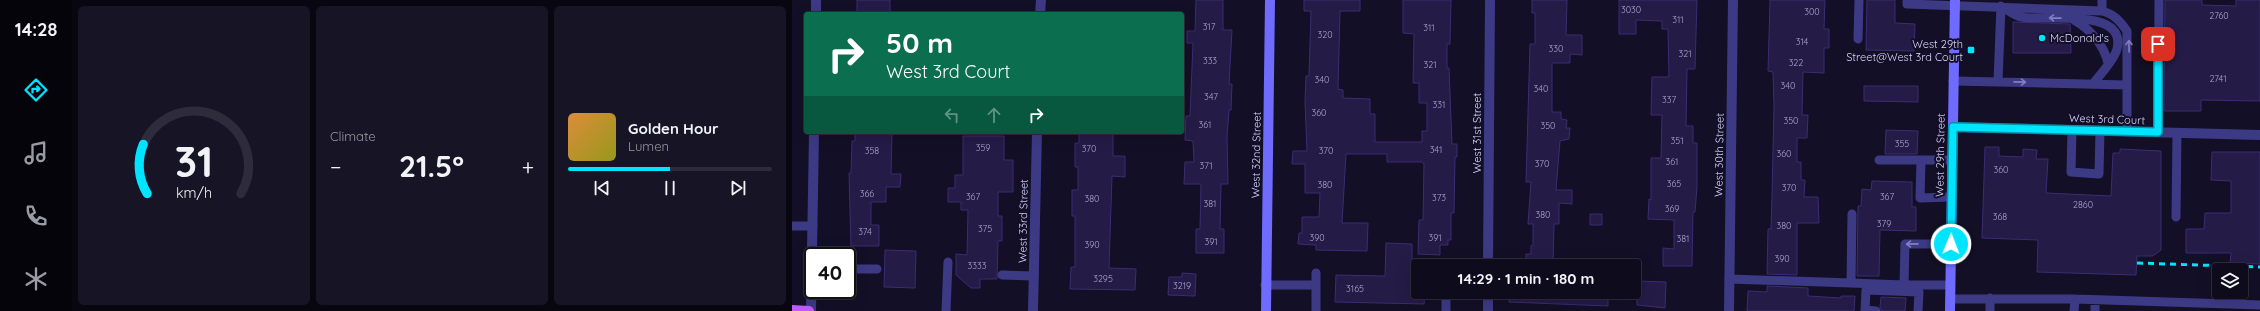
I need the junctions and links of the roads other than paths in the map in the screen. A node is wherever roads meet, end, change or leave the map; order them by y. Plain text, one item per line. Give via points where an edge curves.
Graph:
1 (816, 0) edge
2 (1040, 0) edge
3 (1270, 0) edge
4 (1490, 0) edge
5 (1734, 0) edge
6 (1859, 0) edge
7 (1907, 0) edge
8 (2102, 0) edge
9 (2159, 0) edge
10 (1955, 2) edge
11 (2001, 6) junction
12 (2102, 11) junction
13 (816, 12) edge
14 (1040, 12) edge
15 (2072, 19) junction
16 (1858, 39) dead end
17 (2108, 63) junction
18 (1954, 81) junction
19 (1998, 82) junction
20 (2093, 84) junction
21 (2127, 84) junction
22 (1953, 127) junction
23 (2072, 130) junction
24 (2100, 131) junction
25 (2126, 132) junction
26 (2158, 132) junction
27 (2177, 133) junction
28 (814, 134) edge
29 (1037, 134) edge
30 (2260, 135) edge
31 (1879, 160) dead end
32 (1921, 160) junction
33 (1952, 160) junction
34 (1952, 197) junction
35 (1852, 214) dead end
36 (2176, 217) dead end
37 (792, 226) edge
38 (813, 226) junction
39 (1951, 244) junction
40 (813, 247) edge
41 (1488, 259) edge
42 (948, 262) dead end
43 (856, 269) edge
44 (877, 269) dead end
45 (1316, 273) dead end
46 (1002, 275) dead end
47 (1034, 276) junction
48 (1730, 279) junction
49 (1851, 283) junction
50 (1266, 285) junction
51 (1316, 285) junction
52 (1904, 285) junction
53 (1950, 285) junction
54 (1990, 298) junction
55 (811, 299) edge
56 (1446, 299) edge
57 (1488, 299) edge
58 (1950, 299) junction
59 (2075, 299) junction
60 (2095, 300) junction
61 (2260, 305) edge
62 (792, 310) edge
63 (810, 311) edge
64 (946, 311) edge
65 (1033, 311) edge
66 (1266, 311) edge
67 (1316, 311) edge
68 (1446, 311) edge
69 (1488, 311) edge
70 (1729, 311) edge
71 (1865, 311) edge
72 (1876, 311) edge
73 (1918, 311) edge
74 (1950, 311) edge
75 (1990, 311) edge
76 (2074, 311) edge
77 (2095, 311) edge

1 - 13 street
2 - 14 street
3 - 50 street, West 32nd Street
4 - 41 street, West 31st Street
5 - 48 street, West 30th Street
6 - 16 lane
7 - 10 lane via 1906,4
8 - 12 lane
9 - 26 lane
10 - 11 lane
10 - 18 street, West 29th Street
11 - 12 lane
15 -> 11 lane via 2021,17
11 - 19 lane
21 -> 12 lane via 2127,31 2120,20
15 - 17 lane via 2085,26 2105,52
15 - 17 lane via 2094,20 2112,31 2118,41 2117,50
17 - 20 lane
18 - 19 lane
18 - 22 street, West 29th Street
19 -> 20 lane
20 - 21 lane
21 - 25 lane
22 - 23 street, West 3rd Court
22 - 33 street, West 29th Street
23 - 24 street, West 3rd Court
23 - 24 lane via 2070,172 2099,174
24 - 25 street, West 3rd Court
25 - 26 street, West 3rd Court
26 - 27 street, West 3rd Court
27 - 30 street, West 3rd Court
27 - 36 lane
28 - 38 street
29 - 47 street, West 33rd Street
31 - 32 lane
32 - 33 lane
32 - 34 lane via 1920,198
33 - 34 street, West 29th Street
34 - 39 street, West 29th Street
35 - 49 lane
37 - 38 lane
38 - 40 street
39 -> 52 lane via 1905,244
39 - 53 street, West 29th Street
42 - 64 lane
43 - 44 lane
45 - 51 lane
46 - 47 lane
47 - 65 street, West 33rd Street
48 - 49 lane
48 - 70 street, West 30th Street
49 - 52 lane
50 - 51 lane
50 - 66 street, West 32nd Street
51 - 67 lane
52 - 53 lane
53 - 58 street, West 29th Street
54 - 58 lane
54 - 59 lane
54 - 75 lane
55 - 63 street
56 - 68 lane
57 - 69 street
58 - 74 street, West 29th Street
59 - 60 lane
59 - 76 lane
60 - 61 lane
60 - 77 lane
62 - 63 main road
71 - 72 lane
71 - 73 lane via 1866,290 1919,292

